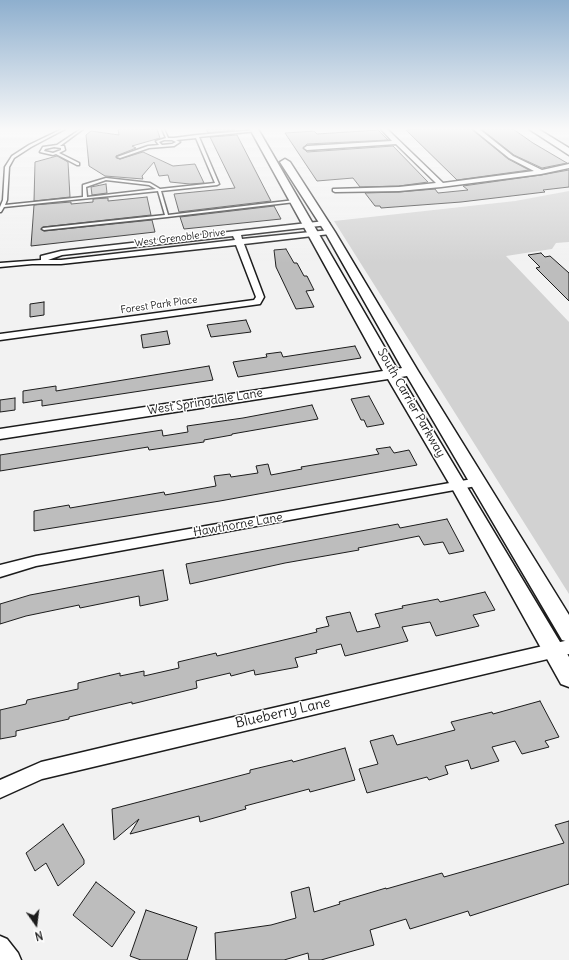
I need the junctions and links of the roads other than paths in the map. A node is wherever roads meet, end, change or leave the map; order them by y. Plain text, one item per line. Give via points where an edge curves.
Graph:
1 (6, 174) edge
2 (213, 174) edge
3 (281, 174) edge
4 (290, 174) edge
5 (429, 174) edge
6 (527, 174) edge
7 (440, 185) junction
8 (159, 190) junction
9 (335, 190) dead end
10 (85, 198) junction
11 (295, 201) junction
12 (3, 206) junction
13 (0, 211) edge
14 (167, 216) junction
15 (44, 228) dead end
16 (320, 228) junction
17 (236, 233) junction
18 (240, 242) junction
19 (32, 262) junction
20 (0, 265) edge
21 (0, 337) edge
22 (410, 371) junction
23 (392, 373) junction
24 (0, 434) edge
25 (468, 484) junction
26 (0, 571) edge
27 (569, 633) edge
28 (562, 649) edge
29 (569, 677) edge
30 (0, 789) edge
31 (0, 946) edge
32 (11, 960) edge

1 - 12 lane
2 - 8 lane via 217,184
3 - 11 main road, South Carrier Parkway
4 - 16 main road, South Carrier Parkway
5 - 7 street
6 - 7 street
7 - 9 street via 399,189
8 - 10 lane
8 - 10 lane via 150,184 106,179 84,186
8 - 14 lane
10 - 12 lane
11 - 14 lane
11 - 16 main road, South Carrier Parkway
12 - 13 lane
14 - 15 lane
16 - 17 street, West Grenoble Drive
16 - 18 street, West Grenoble Drive
16 - 22 main road, South Carrier Parkway
16 - 23 main road, South Carrier Parkway
17 - 18 street
17 - 19 street, West Grenoble Drive via 61,253
18 - 19 street, West Grenoble Drive via 61,262
18 - 21 street, Forest Park Place via 260,297 258,302
19 - 20 street, West Grenoble Drive
22 - 23 main road, West Springdale Lane
22 - 25 main road, South Carrier Parkway
23 - 24 main road, West Springdale Lane
23 - 25 main road, South Carrier Parkway
25 - 26 street, Hawthorne Lane via 36,561
25 - 27 main road, South Carrier Parkway
25 - 28 main road, South Carrier Parkway
28 - 29 main road, South Carrier Parkway
28 - 30 street, Blueberry Lane via 134,748 41,772
31 - 32 street

